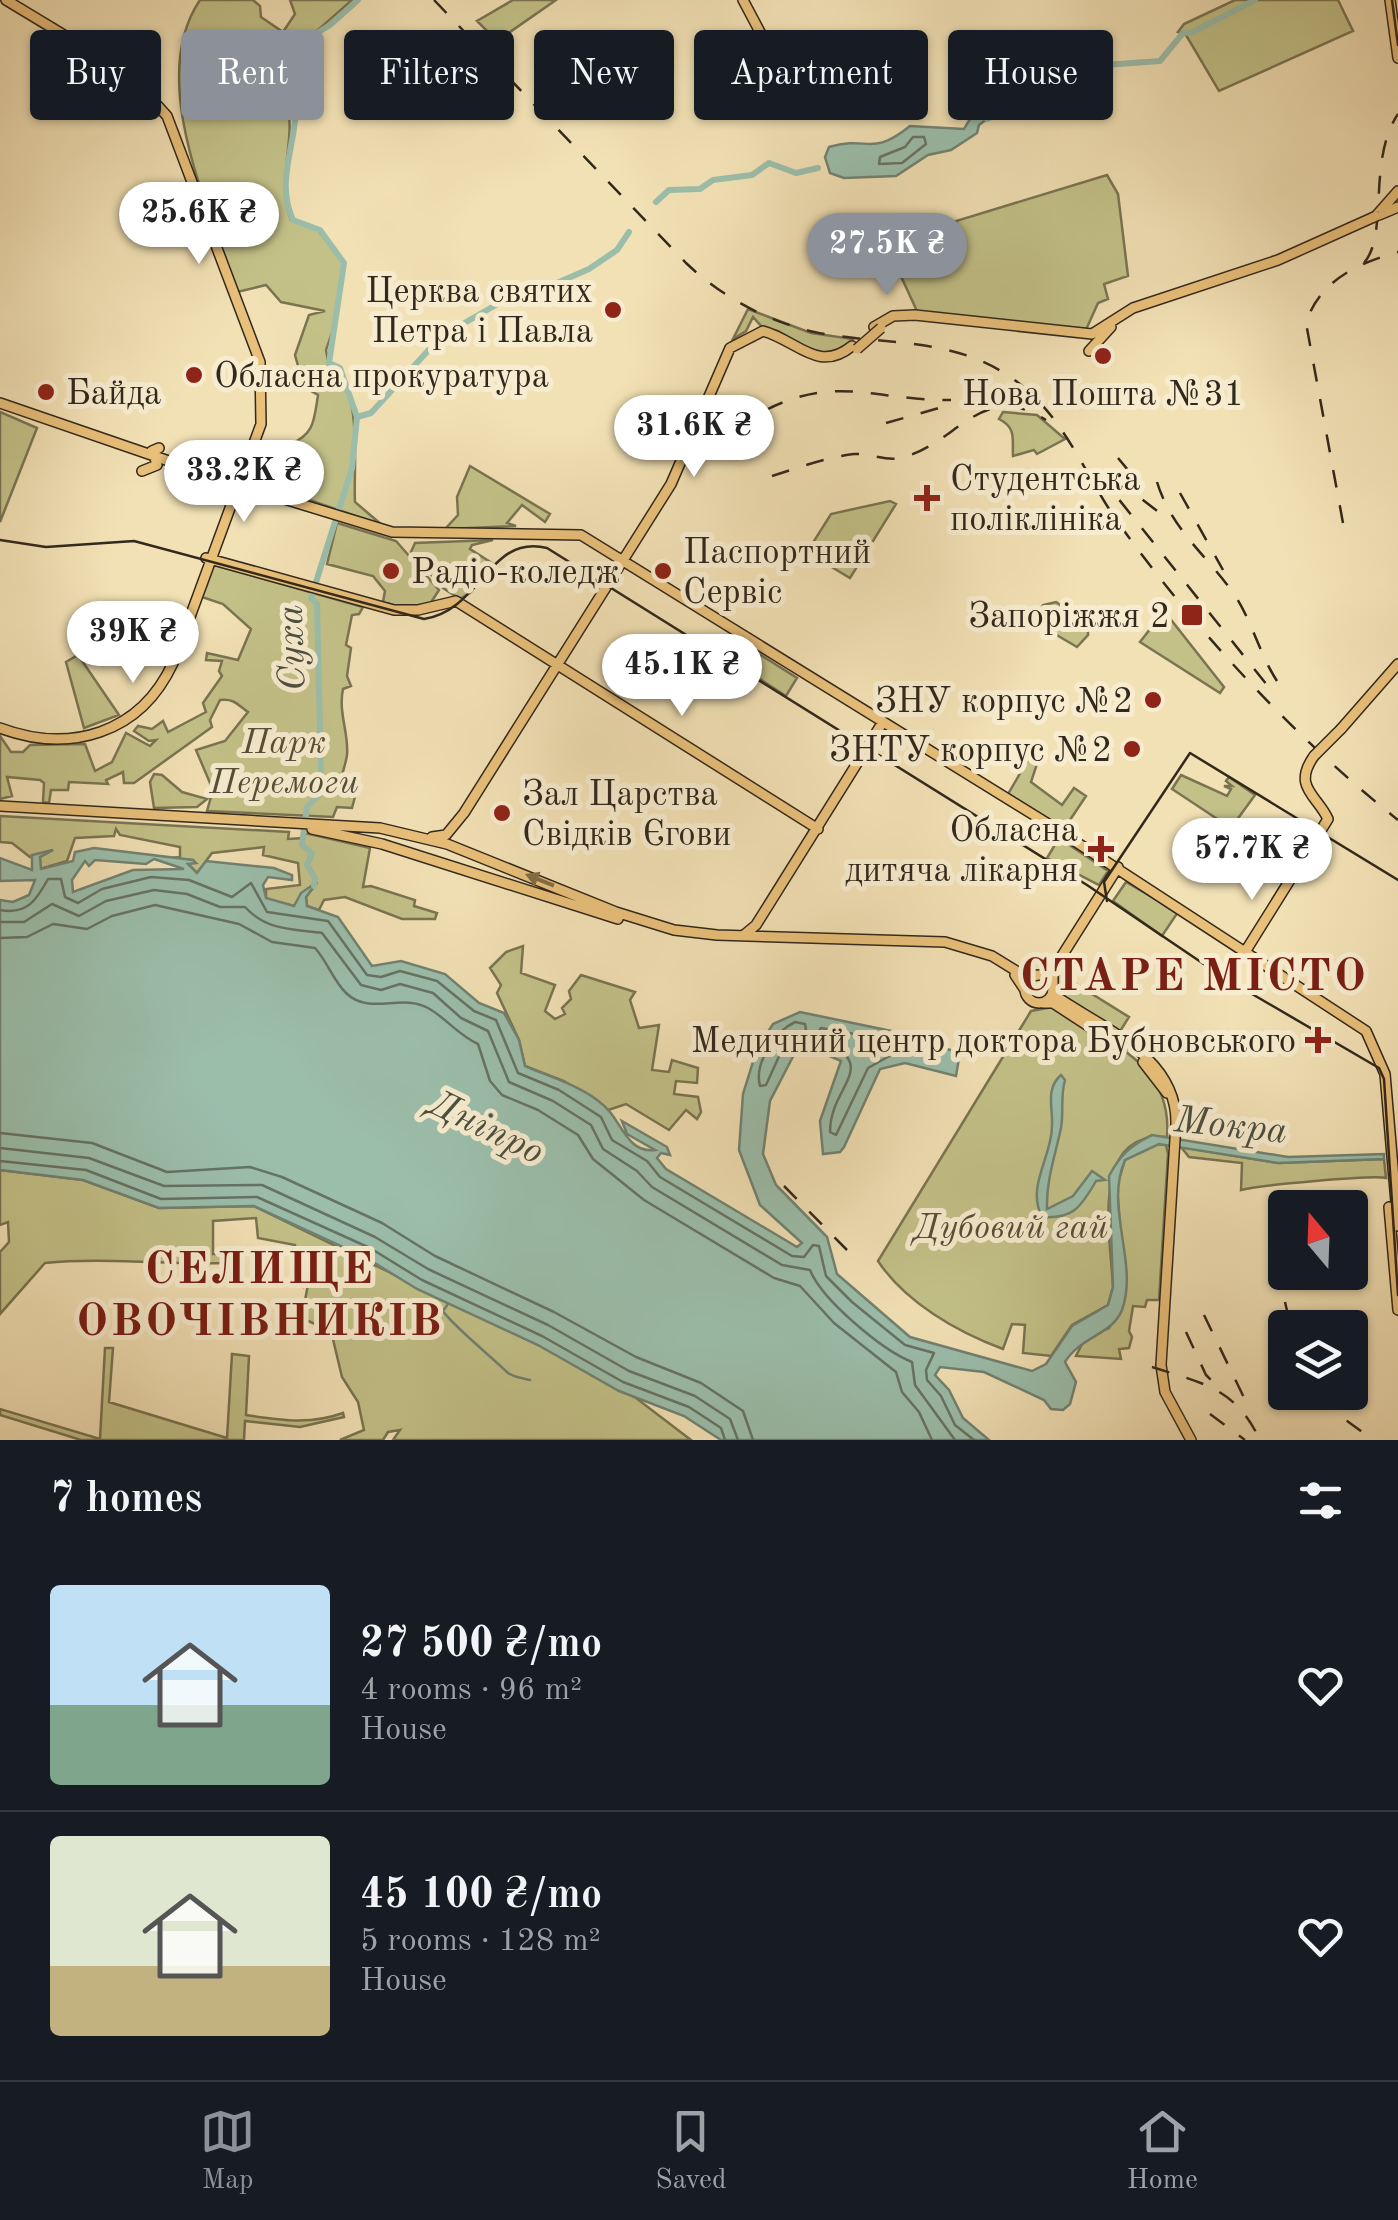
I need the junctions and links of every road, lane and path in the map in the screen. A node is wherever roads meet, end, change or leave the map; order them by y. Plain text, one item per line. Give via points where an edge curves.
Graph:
1 (6, 0) edge
2 (742, 0) edge
3 (1393, 0) edge
4 (1398, 20) edge
5 (760, 30) edge
6 (1398, 58) edge
7 (1396, 193) edge
8 (1397, 207) edge
9 (1375, 217) junction
10 (1135, 308) junction
11 (1091, 342) junction
12 (0, 404) edge
13 (157, 457) junction
14 (142, 471) dead end
15 (208, 559) junction
16 (622, 561) junction
17 (723, 624) junction
18 (1398, 664) edge
19 (557, 665) junction
20 (881, 725) junction
21 (0, 726) edge
22 (4, 808) edge
23 (456, 824) junction
24 (303, 825) junction
25 (818, 829) junction
26 (424, 836) junction
27 (472, 853) junction
28 (413, 854) junction
29 (1116, 870) junction
30 (470, 872) junction
31 (1126, 880) junction
32 (1108, 886) junction
33 (764, 914) junction
34 (741, 936) junction
35 (713, 938) junction
36 (763, 939) junction
37 (1245, 952) junction
38 (994, 960) junction
39 (1036, 976) junction
40 (1053, 986) junction
41 (1025, 990) junction
42 (1043, 1003) junction
43 (1173, 1124) junction
44 (1390, 1164) junction
45 (1398, 1226) edge
46 (1395, 1249) edge
47 (1398, 1271) edge
48 (1398, 1286) edge
49 (1398, 1310) edge
50 (1188, 1440) edge

1 - 15 main road via 151,93 243,320 261,391 260,424
2 - 5 main road
3 - 4 main road
3 - 6 main road
7 - 8 main road
7 - 9 main road
8 - 9 main road
9 - 10 main road via 1278,260
10 - 11 main road
10 - 11 main road
11 - 16 main road, bridge via 914,316 878,328 842,359 824,363 762,334 739,344 728,354 671,484
12 - 13 main road
13 - 14 main road
13 - 16 main road, bridge via 391,534 568,535
15 - 19 main road via 394,610 451,599
15 - 21 main road via 168,668 137,708 84,735 40,739
16 - 17 main road
16 - 19 main road
17 - 20 main road
17 - 29 main road
18 - 37 main road, bridge via 1314,756 1306,789 1328,816
19 - 23 main road
19 - 25 main road
20 - 25 main road
20 - 29 main road
22 - 24 main road
23 - 26 main road via 442,836
23 - 27 main road via 457,840
24 - 26 main road
24 - 28 main road
25 - 33 main road
26 - 27 main road
26 - 28 main road via 409,842
27 - 30 main road via 480,867
35 -> 27 main road via 616,912
28 - 30 main road
29 - 31 main road
29 - 32 main road
29 - 37 main road
29 - 39 main road via 1050,968
30 - 35 main road via 652,929
31 - 32 main road
31 - 37 main road
32 - 40 main road via 1053,970
33 - 34 main road
33 - 36 main road
34 - 35 main road
34 - 36 main road
35 - 36 main road
36 - 38 main road via 945,942
37 - 44 main road via 1363,1029 1380,1079
38 - 39 main road
38 - 41 main road
39 - 40 main road
39 - 41 main road
40 - 42 main road
40 - 43 main road via 1057,996 1159,1068 1172,1093
41 - 42 main road via 1031,1001
42 - 43 main road via 1053,1002 1148,1066 1166,1092
43 - 50 main road via 1158,1381
44 - 45 main road
44 - 46 main road
46 - 49 main road
47 - 48 main road

